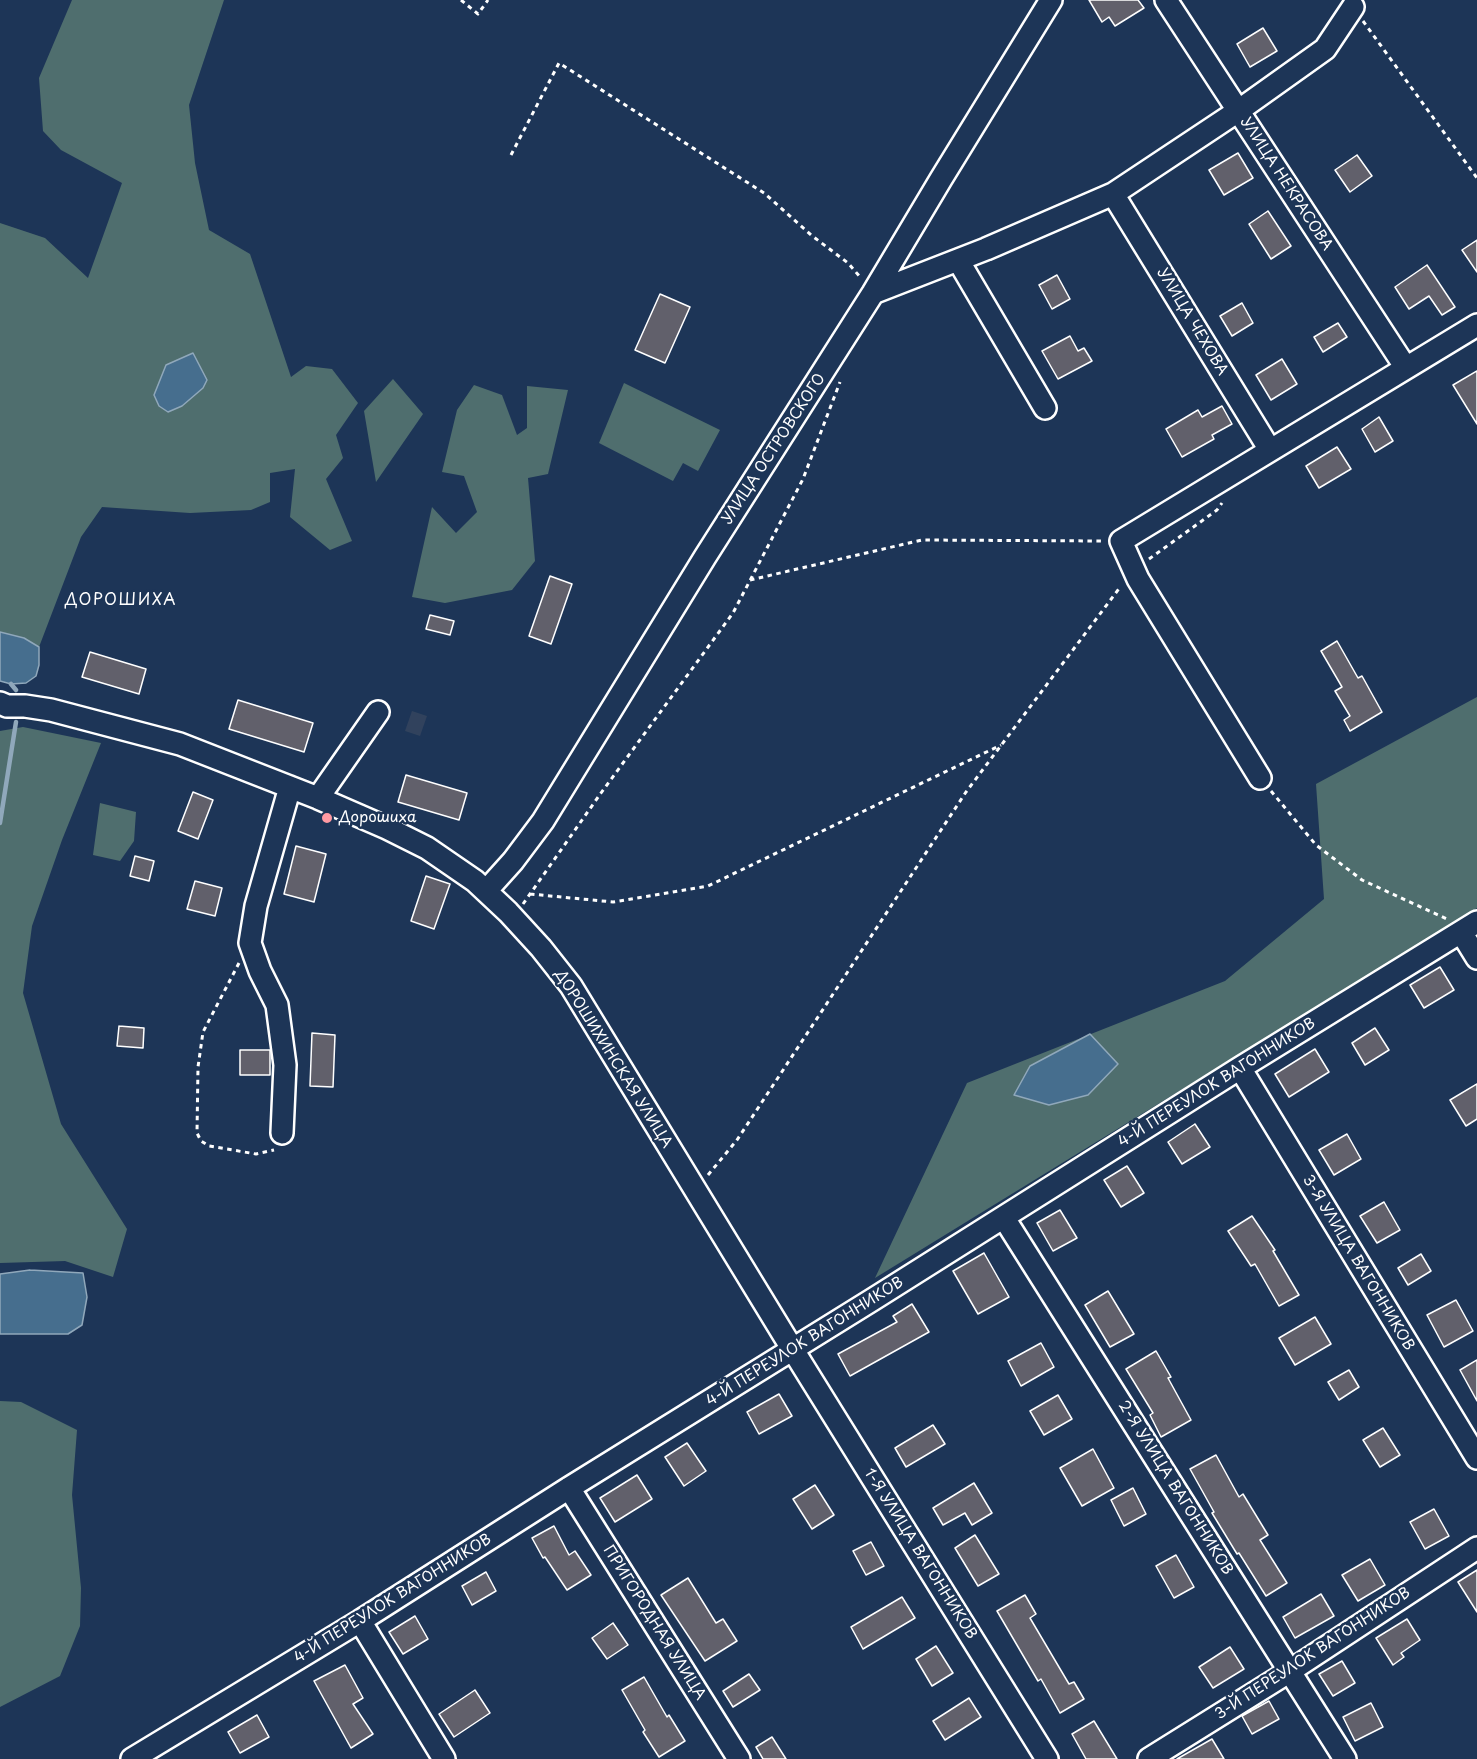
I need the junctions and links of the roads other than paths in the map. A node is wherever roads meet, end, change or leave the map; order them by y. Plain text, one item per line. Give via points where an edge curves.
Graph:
1 (1051, 0) edge
2 (1166, 0) edge
3 (1353, 7) edge
4 (1238, 111) junction
5 (1113, 194) junction
6 (958, 260) junction
7 (873, 294) junction
8 (1477, 325) edge
9 (1406, 368) junction
10 (1045, 408) dead end
11 (1270, 450) junction
12 (2, 705) edge
13 (378, 712) dead end
14 (1260, 778) road end
15 (290, 787) junction
16 (318, 798) junction
17 (486, 891) junction
18 (1469, 927) edge
19 (1477, 958) edge
20 (1240, 1068) junction
21 (282, 1133) road end
22 (1004, 1218) junction
23 (793, 1350) junction
24 (1477, 1458) edge
25 (569, 1488) junction
26 (1477, 1548) edge
27 (360, 1621) junction
28 (1290, 1671) junction
29 (136, 1758) edge
30 (444, 1759) edge
31 (739, 1759) edge
32 (1047, 1759) edge
33 (1149, 1759) edge
34 (1345, 1759) edge

1 - 7 street, УЛИЦА ОСТРОВСКОГО
2 - 4 street, УЛИЦА НЕКРАСОВА
3 - 4 street via 1325,49
4 - 5 street
4 - 9 street, УЛИЦА НЕКРАСОВА
5 - 6 street
5 - 11 street, УЛИЦА ЧЕХОВА
6 - 7 street
6 - 10 street
7 - 17 street, УЛИЦА ОСТРОВСКОГО via 543,821
8 - 9 street
9 - 11 street
11 - 14 street via 1121,541 1144,589
12 - 15 street, ДОРОШИХИНСКАЯ УЛИЦА via 43,708 180,744
13 - 16 street
15 - 16 street, ДОРОШИХИНСКАЯ УЛИЦА
15 - 21 street via 256,906 250,944 277,1005 285,1065
16 - 17 street, ДОРОШИХИНСКАЯ УЛИЦА via 414,841
17 - 23 street, ДОРОШИХИНСКАЯ УЛИЦА via 571,986
18 - 19 street
18 - 20 street, 4-Й ПЕРЕУЛОК ВАГОННИКОВ
20 - 22 street, 4-Й ПЕРЕУЛОК ВАГОННИКОВ
20 - 24 street, 3-Я УЛИЦА ВАГОННИКОВ
22 - 23 street, 4-Й ПЕРЕУЛОК ВАГОННИКОВ
22 - 28 street, 2-Я УЛИЦА ВАГОННИКОВ
23 - 25 street, 4-Й ПЕРЕУЛОК ВАГОННИКОВ
23 - 32 street, 1-Я УЛИЦА ВАГОННИКОВ
25 - 27 street, 4-Й ПЕРЕУЛОК ВАГОННИКОВ
25 - 31 street, ПРИГОРОДНАЯ УЛИЦА
26 - 28 street, 3-Й ПЕРЕУЛОК ВАГОННИКОВ
27 - 29 street, 4-Й ПЕРЕУЛОК ВАГОННИКОВ
27 - 30 street
28 - 33 street, 3-Й ПЕРЕУЛОК ВАГОННИКОВ
28 - 34 street, 2-Я УЛИЦА ВАГОННИКОВ

